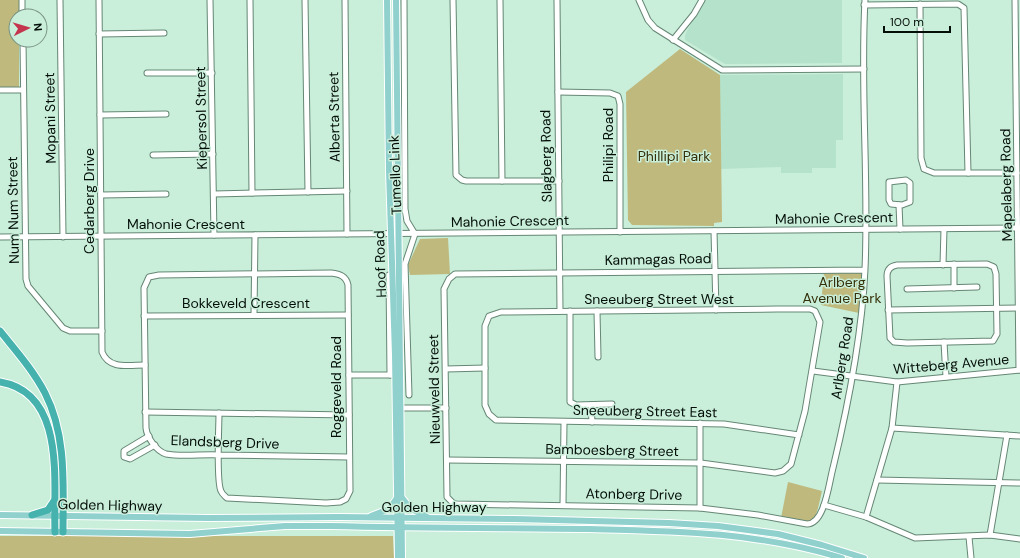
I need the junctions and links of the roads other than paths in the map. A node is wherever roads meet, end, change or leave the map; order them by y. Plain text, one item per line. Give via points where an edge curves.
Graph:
1 (60, 0) edge
2 (99, 0) edge
3 (210, 0) edge
4 (250, 0) edge
5 (305, 0) edge
6 (345, 0) edge
7 (387, 0) edge
8 (396, 0) edge
9 (404, 0) edge
10 (453, 0) edge
11 (500, 0) edge
12 (556, 0) edge
13 (639, 0) edge
14 (702, 0) edge
15 (1015, 0) edge
16 (864, 2) edge
17 (920, 4) junction
18 (164, 33) dead end
19 (99, 34) junction
20 (673, 40) junction
21 (23, 48) edge
22 (864, 69) junction
23 (146, 73) dead end
24 (212, 73) junction
25 (0, 90) edge
26 (23, 90) junction
27 (558, 92) junction
28 (166, 114) dead end
29 (100, 115) junction
30 (213, 154) junction
31 (153, 155) dead end
32 (968, 173) junction
33 (1017, 173) junction
34 (502, 181) junction
35 (559, 181) junction
36 (347, 191) junction
37 (308, 192) junction
38 (252, 193) junction
39 (166, 194) dead end
40 (214, 194) junction
41 (101, 195) junction
42 (899, 205) junction
43 (1019, 228) edge
44 (900, 229) junction
45 (944, 229) junction
46 (866, 230) junction
47 (714, 231) junction
48 (559, 232) junction
49 (620, 232) junction
50 (347, 234) junction
51 (391, 234) junction
52 (399, 234) junction
53 (415, 234) junction
54 (214, 235) junction
55 (255, 235) junction
56 (101, 236) junction
57 (0, 237) edge
58 (25, 237) junction
59 (63, 237) junction
60 (943, 264) junction
61 (954, 264) junction
62 (715, 270) junction
63 (865, 270) junction
64 (560, 272) junction
65 (255, 274) junction
66 (389, 275) dead end
67 (451, 276) joint
68 (977, 287) dead end
69 (954, 288) junction
70 (907, 289) dead end
71 (996, 307) junction
72 (1020, 308) edge
73 (716, 310) junction
74 (888, 310) junction
75 (560, 311) junction
76 (597, 311) junction
77 (570, 312) junction
78 (254, 315) junction
79 (348, 315) junction
80 (144, 316) junction
81 (102, 330) junction
82 (0, 331) edge
83 (944, 342) junction
84 (598, 357) dead end
85 (145, 365) junction
86 (485, 368) junction
87 (446, 369) junction
88 (1020, 370) edge
89 (813, 371) junction
90 (349, 375) junction
91 (395, 375) junction
92 (852, 376) junction
93 (946, 377) junction
94 (0, 382) edge
95 (897, 382) junction
96 (409, 395) dead end
97 (612, 404) dead end
98 (591, 405) junction
99 (399, 408) junction
100 (446, 408) junction
101 (145, 412) junction
102 (219, 413) junction
103 (348, 415) junction
104 (564, 422) junction
105 (592, 422) junction
106 (700, 423) junction
107 (892, 428) junction
108 (799, 435) junction
109 (1007, 435) junction
110 (148, 436) junction
111 (1020, 436) edge
112 (154, 445) junction
113 (219, 455) junction
114 (349, 457) junction
115 (447, 460) junction
116 (564, 461) junction
117 (701, 463) junction
118 (877, 480) junction
119 (999, 482) junction
120 (1020, 483) edge
121 (400, 497) junction
122 (55, 500) junction
123 (451, 502) joint
124 (563, 505) junction
125 (824, 505) junction
126 (700, 508) junction
127 (0, 515) edge
128 (32, 515) junction
129 (54, 516) junction
130 (63, 516) junction
131 (866, 517) junction
132 (366, 518) junction
133 (432, 518) junction
134 (400, 519) junction
135 (815, 522) joint
136 (400, 527) junction
137 (0, 532) edge
138 (55, 532) junction
139 (63, 532) junction
140 (990, 535) junction
141 (969, 537) junction
142 (1020, 538) edge
143 (398, 558) edge
144 (402, 558) edge
145 (842, 558) edge
146 (864, 558) edge
147 (971, 558) edge

1 - 59 street, Mopani Street
2 - 19 street, Cedarberg Drive
3 - 24 street, Kiepersol Street
4 - 38 street
5 - 37 street
6 - 36 street, Alberta Street
7 - 51 main road, Hoof Road
8 - 52 main road, Hoof Road
9 - 53 street, Tumello Link via 405,209 407,221
10 - 34 street via 456,173 466,181
11 - 34 street
12 - 27 street, Slagberg Road
13 - 20 street via 650,23
14 - 20 street
15 - 33 street, Mapelaberg Road
16 - 17 street
16 - 22 street, Arlberg Road
17 - 32 street via 955,4 962,6 965,13
17 - 32 street via 922,167 930,173
18 - 19 street
19 - 29 street, Cedarberg Drive
20 - 22 street via 724,70
21 - 26 street, Num Num Street
22 - 46 street, Arlberg Road
23 - 24 street
24 - 30 street, Kiepersol Street
25 - 26 street
26 - 58 street, Num Num Street
27 - 35 street, Slagberg Road
27 - 49 street, Philipi Road via 610,93 618,96
28 - 29 street
29 - 41 street, Cedarberg Drive
30 - 31 street
30 - 40 street, Kiepersol Street
32 - 33 street
33 - 43 street, Mapelaberg Road
34 - 35 street
35 - 48 street, Slagberg Road
36 - 37 street
36 - 50 street, Alberta Street
37 - 38 street
38 - 40 street
39 - 41 street
40 - 54 street, Kiepersol Street
41 - 56 street, Cedarberg Drive
42 - 42 street via 911,201 908,181 889,183 890,203
42 - 44 street
43 - 45 street, Mahonie Crescent
43 - 72 street, Mapelaberg Road
44 - 45 street, Mahonie Crescent
44 - 46 street, Mahonie Crescent
45 - 60 street
46 - 47 street, Mahonie Crescent
46 - 63 street, Arlberg Road
47 - 49 street, Mahonie Crescent
47 - 62 street
48 - 49 street, Mahonie Crescent
48 - 53 street, Mahonie Crescent
48 - 64 street, Slagberg Road
50 - 51 street, Mahonie Crescent
50 - 55 street, Mahonie Crescent
51 - 52 street, Mahonie Crescent
51 - 91 main road, Hoof Road
52 - 53 street, Mahonie Crescent
52 - 91 main road, Hoof Road
53 - 96 street via 405,264
54 - 55 street, Mahonie Crescent
54 - 56 street, Mahonie Crescent
55 - 65 street
56 - 59 street, Mahonie Crescent
56 - 81 street, Cedarberg Drive
57 - 58 street, Mahonie Crescent
58 - 59 street, Mahonie Crescent
58 - 81 street, Num Num Street via 27,284 61,326 70,331
60 - 61 street
60 - 74 street via 891,266 887,276
61 - 69 street
61 - 71 street via 993,266 996,272
62 - 63 street, Kammagas Road
62 - 64 street, Kammagas Road
62 - 73 street
63 - 92 street, Arlberg Road via 860,328
64 - 67 street, Kammagas Road via 464,273
64 - 75 street, Slagberg Road
65 - 78 street
65 - 79 street, Roggeveld Road via 331,273 343,276 348,286
65 - 80 street, Elandsberg Drive via 149,277 144,288
66 - 91 street
67 - 87 street, Nieuwveld Street via 444,289
68 - 69 street
69 - 70 street
71 - 72 street
71 - 74 street
71 - 83 street via 997,334 993,341
72 - 88 street, Mapelaberg Road
73 - 76 street, Sneeuberg Street West
73 - 89 street, Sneeuberg Street West via 810,309 817,312 820,322
74 - 83 street via 888,336 892,341
75 - 77 street, Sneeuberg Street West
75 - 86 street, Sneeuberg Street West via 492,314 485,326
76 - 77 street, Sneeuberg Street West
76 - 84 street
77 - 98 street via 570,400 573,404
78 - 79 street, Bokkeveld Crescent
78 - 80 street, Bokkeveld Crescent
79 - 90 street, Roggeveld Road
80 - 85 street, Elandsberg Drive
81 - 85 street, Cedarberg Drive via 102,352 109,363
82 - 130 highway via 33,373 54,417 62,449
83 - 93 street
85 - 101 street, Elandsberg Drive
86 - 87 street
86 - 104 street, Sneeuberg Street East via 486,408 491,416 499,421
87 - 100 street, Nieuwveld Street
88 - 93 street, Witteberg Avenue
89 - 92 street, Witteberg Avenue
89 - 108 street
90 - 91 street
90 - 103 street, Roggeveld Road
91 - 99 main road, Hoof Road
92 - 95 street, Witteberg Avenue
92 - 125 street, Arlberg Road
93 - 95 street, Witteberg Avenue
94 - 122 highway via 24,392 42,411 54,451
95 - 107 street
97 - 98 street
98 - 105 street
99 - 100 street
99 - 121 main road, Hoof Road
100 - 115 street, Nieuwveld Street
101 - 102 street
101 - 110 street, Elandsberg Drive
102 - 103 street
102 - 113 street
103 - 114 street, Roggeveld Road
104 - 105 street, Sneeuberg Street East
104 - 116 street
105 - 106 street, Sneeuberg Street East
106 - 108 street, Sneeuberg Street East
106 - 117 street
107 - 109 street
107 - 118 street
108 - 117 street, Bamboesberg Street via 790,464 783,471 775,473
109 - 111 street
109 - 119 street
110 - 112 street, Elandsberg Drive
110 - 112 street via 124,452 124,457 130,459
112 - 113 street, Elandsberg Drive via 167,454
113 - 114 street, Elandsberg Drive
113 - 114 street, Roggeveld Road via 220,489 224,496 230,499 326,503 348,498
115 - 116 street, Bamboesberg Street
115 - 123 street, Nieuwveld Street via 447,495
116 - 117 street, Bamboesberg Street
116 - 124 street
117 - 126 street
118 - 119 street
118 - 131 street
119 - 120 street
119 - 140 street
121 - 132 main road via 390,509
121 - 133 main road via 414,511
121 - 134 main road, Hoof Road
122 - 128 highway via 48,510
122 - 129 highway
123 - 124 street, Atonberg Drive
124 - 126 street, Atonberg Drive
125 - 131 street
125 - 135 street, Arlberg Road
126 - 135 street, Atonberg Drive via 807,524
127 - 128 main road, Golden Highway
128 - 129 main road, Golden Highway
129 - 130 main road, Golden Highway
129 - 138 highway
130 - 132 main road, Golden Highway
130 - 139 highway
131 - 141 street via 915,538
132 - 134 main road, Golden Highway
133 - 134 main road, Golden Highway
133 - 146 main road, Golden Highway via 718,526 803,539
134 - 136 main road, Hoof Road
136 - 139 main road, Golden Highway via 285,526 190,534
136 - 143 main road
136 - 144 main road
136 - 145 main road, Golden Highway via 698,532 779,542
137 - 138 main road, Golden Highway
138 - 139 main road, Golden Highway
140 - 141 street
140 - 142 street
141 - 147 street

